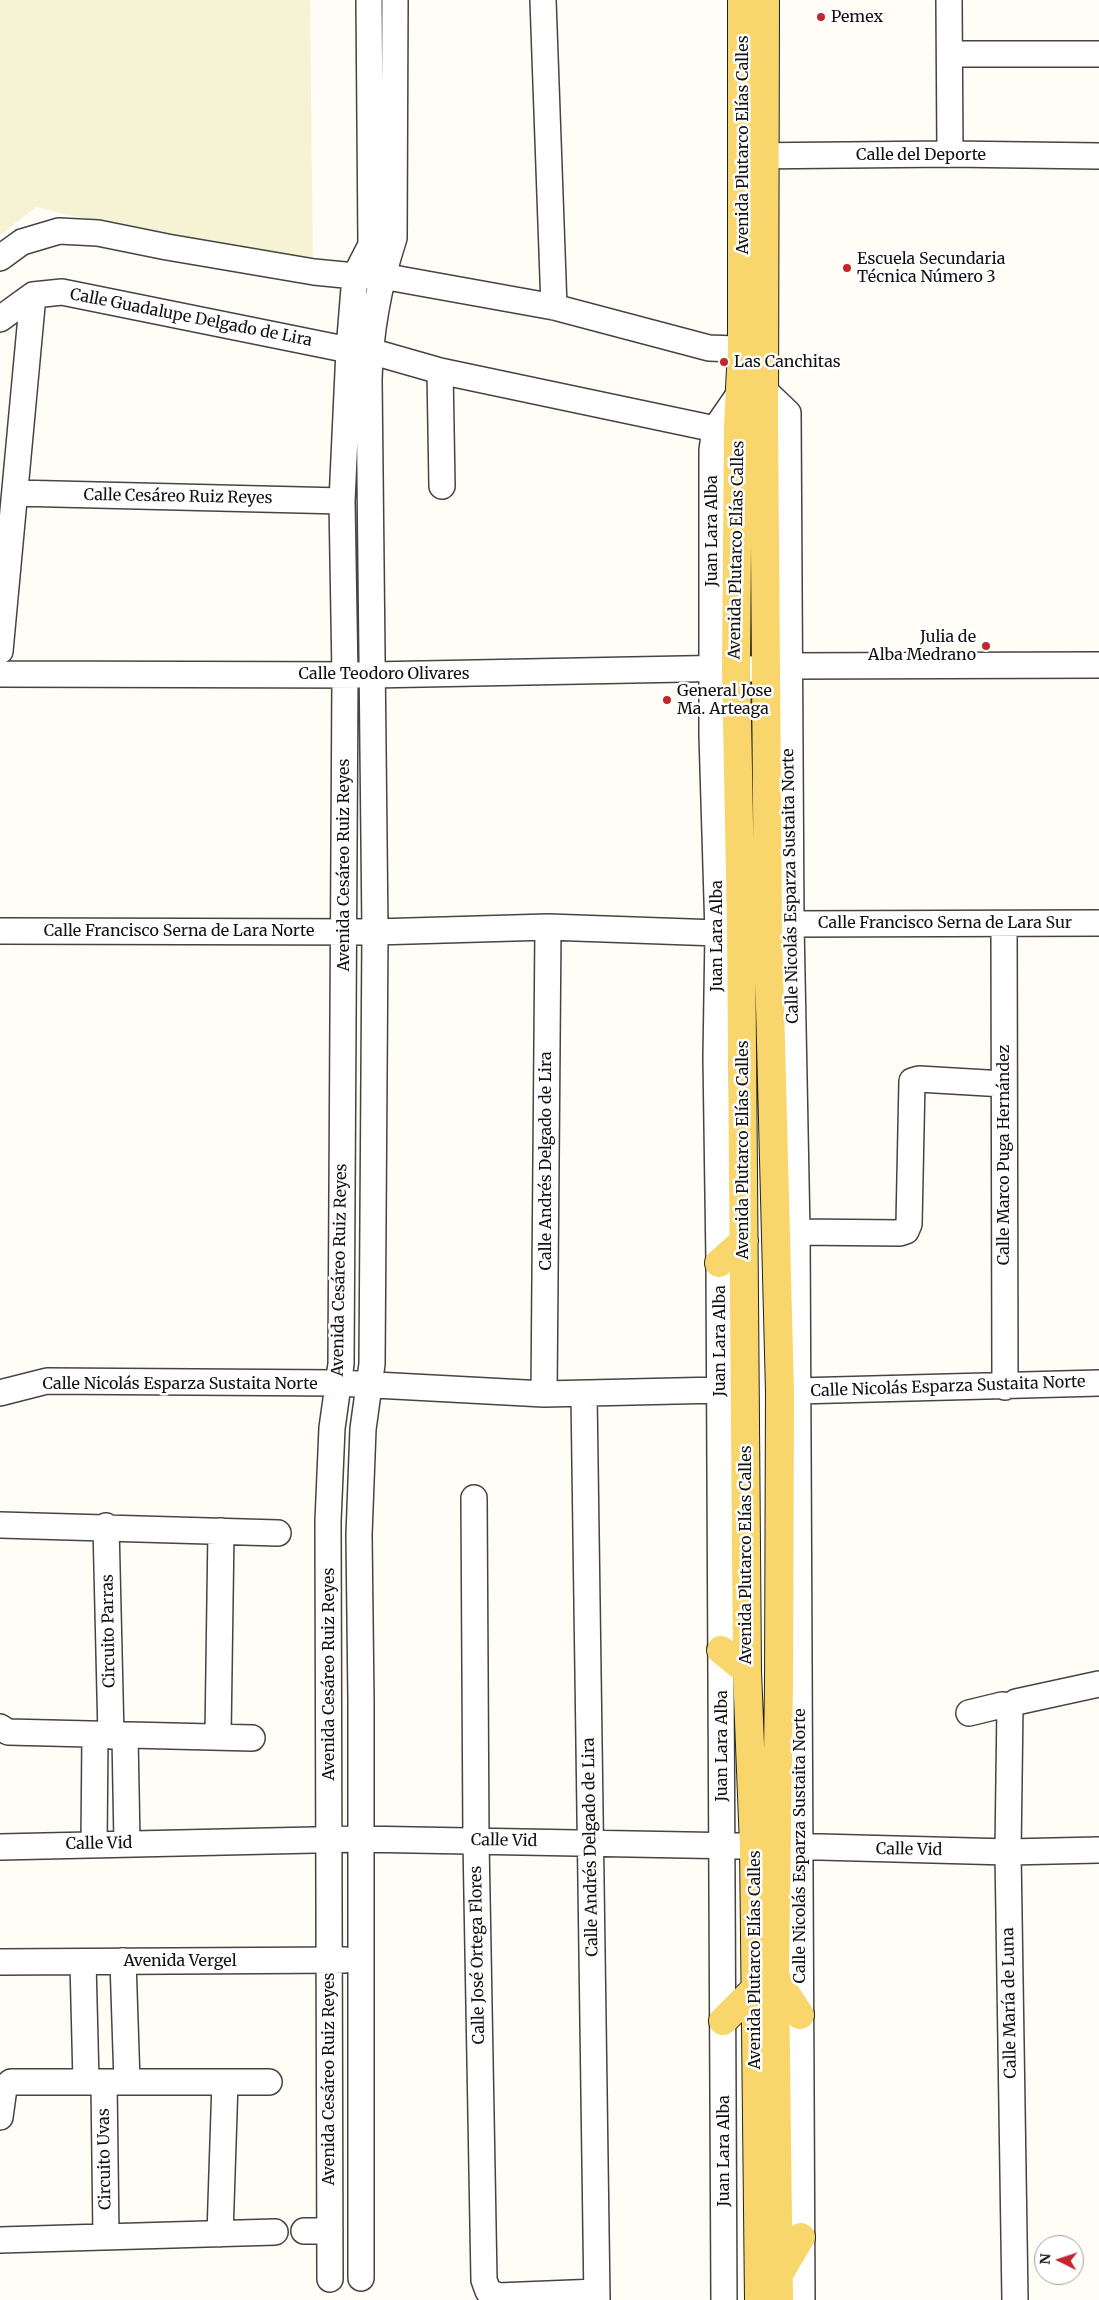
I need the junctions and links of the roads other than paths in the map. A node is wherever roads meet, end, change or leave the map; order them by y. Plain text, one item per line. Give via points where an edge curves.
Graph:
1 (369, 0) edge
2 (395, 0) edge
3 (543, 0) edge
4 (742, 0) edge
5 (765, 0) edge
6 (949, 0) edge
7 (950, 54) junction
8 (1099, 54) edge
9 (950, 154) junction
10 (754, 155) junction
11 (1099, 156) edge
12 (0, 258) edge
13 (355, 276) junction
14 (382, 276) junction
15 (33, 295) junction
16 (554, 307) junction
17 (0, 318) edge
18 (754, 350) junction
19 (359, 351) junction
20 (440, 371) junction
21 (753, 390) junction
22 (715, 429) junction
23 (442, 486) dead end
24 (15, 493) junction
25 (342, 501) junction
26 (0, 651) edge
27 (1099, 665) edge
28 (778, 668) junction
29 (724, 669) junction
30 (0, 674) edge
31 (345, 675) junction
32 (371, 675) junction
33 (1099, 922) edge
34 (790, 924) junction
35 (1004, 924) junction
36 (548, 927) junction
37 (0, 931) edge
38 (344, 931) junction
39 (375, 932) junction
40 (718, 934) junction
41 (772, 1047) junction
42 (729, 1057) junction
43 (792, 1079) junction
44 (1004, 1084) junction
45 (796, 1227) junction
46 (744, 1241) junction
47 (777, 1250) junction
48 (719, 1263) junction
49 (1099, 1383) edge
50 (338, 1384) junction
51 (370, 1386) junction
52 (1005, 1387) junction
53 (720, 1390) junction
54 (797, 1391) junction
55 (0, 1393) edge
56 (544, 1394) junction
57 (584, 1394) junction
58 (474, 1498) dead end
59 (0, 1525) edge
60 (106, 1526) junction
61 (221, 1531) junction
62 (278, 1533) dead end
63 (799, 1646) junction
64 (721, 1650) junction
65 (747, 1671) junction
66 (779, 1682) junction
67 (1099, 1684) edge
68 (1010, 1706) junction
69 (969, 1714) dead end
70 (0, 1728) edge
71 (110, 1736) junction
72 (218, 1736) junction
73 (252, 1738) dead end
74 (359, 1839) junction
75 (329, 1840) junction
76 (476, 1841) junction
77 (591, 1843) junction
78 (94, 1844) junction
79 (127, 1844) junction
80 (777, 1846) junction
81 (0, 1847) edge
82 (722, 1847) junction
83 (1099, 1850) edge
84 (1008, 1852) junction
85 (360, 1960) junction
86 (123, 1961) junction
87 (329, 1961) junction
88 (0, 1962) edge
89 (83, 1962) junction
90 (765, 1984) junction
91 (800, 2015) junction
92 (723, 2021) junction
93 (106, 2082) junction
94 (225, 2082) junction
95 (269, 2082) dead end
96 (2, 2087) edge
97 (0, 2117) edge
98 (330, 2230) junction
99 (275, 2232) dead end
100 (304, 2232) dead end
101 (220, 2234) junction
102 (801, 2236) junction
103 (106, 2237) junction
104 (0, 2240) edge
105 (361, 2278) dead end
106 (330, 2279) dead end
107 (779, 2287) edge
108 (597, 2296) edge
109 (724, 2300) edge
110 (759, 2300) edge
111 (802, 2300) edge
112 (1014, 2300) edge

1 - 13 street via 371,245
2 - 14 street via 394,238
3 - 16 street
4 - 10 main road, Avenida Plutarco Elías Calles
5 - 10 main road, Avenida Plutarco Elías Calles
6 - 7 street
7 - 8 street
7 - 9 street
9 - 10 street, Calle del Deporte
9 - 11 street, Calle del Deporte
10 - 18 main road, Avenida Plutarco Elías Calles
12 - 13 street via 22,242 59,231 98,233 314,272
13 - 14 street
13 - 19 street
14 - 16 street
14 - 19 street
15 - 17 street
15 - 19 street, Calle Guadalupe Delgado de Lira via 62,292
15 - 24 street
16 - 18 street via 709,348
18 - 21 main road, Avenida Plutarco Elías Calles
19 - 20 street, Calle Guadalupe Delgado de Lira
19 - 25 street, Avenida Cesáreo Ruiz Reyes
19 - 32 street, Avenida Cesáreo Ruiz Reyes
20 - 22 street, Calle Guadalupe Delgado de Lira
20 - 23 street
21 - 22 street, Juan Lara Alba
21 - 28 main road, Avenida Plutarco Elías Calles
21 - 29 main road, Avenida Plutarco Elías Calles via 738,435
22 - 29 street, Juan Lara Alba via 712,450
24 - 25 street, Calle Cesáreo Ruiz Reyes
24 - 26 street
25 - 31 street, Avenida Cesáreo Ruiz Reyes
27 - 28 street, Calle Teodoro Olivares
28 - 29 street, Calle Teodoro Olivares
28 - 34 street, Calle Nicolás Esparza Sustaita Norte
28 - 41 main road, Avenida Plutarco Elías Calles via 768,926
29 - 32 street, Calle Teodoro Olivares
29 - 40 street, Juan Lara Alba via 712,735
29 - 42 main road, Avenida Plutarco Elías Calles
30 - 31 street, Calle Teodoro Olivares
31 - 32 street, Calle Teodoro Olivares
31 - 38 street, Avenida Cesáreo Ruiz Reyes
32 - 39 street, Avenida Cesáreo Ruiz Reyes
33 - 35 street, Calle Francisco Serna de Lara Sur
34 - 35 street, Calle Francisco Serna de Lara Sur
34 - 43 street, Calle Nicolás Esparza Sustaita Norte
35 - 44 street, Calle Marco Puga Hernández
36 - 39 street, Calle Francisco Serna de Lara Norte
36 - 40 street, Calle Francisco Serna de Lara Norte
36 - 56 street, Calle Andrés Delgado de Lira
37 - 38 street, Calle Francisco Serna de Lara Norte
38 - 39 street, Calle Francisco Serna de Lara Norte
38 - 50 street, Avenida Cesáreo Ruiz Reyes via 341,1364
39 - 51 street, Avenida Cesáreo Ruiz Reyes
40 - 42 street, Juan Lara Alba
41 - 43 main road
41 - 47 main road, Avenida Plutarco Elías Calles
42 - 46 main road, Avenida Plutarco Elías Calles
42 - 48 street, Juan Lara Alba
43 - 45 street, Calle Nicolás Esparza Sustaita Norte
44 - 45 street via 912,1081 909,1224 906,1230 900,1233
44 - 52 street, Calle Marco Puga Hernández
45 - 47 main road
45 - 54 street, Calle Nicolás Esparza Sustaita Norte
46 - 48 main road
46 - 65 main road, Avenida Plutarco Elías Calles
47 - 66 main road, Avenida Plutarco Elías Calles
48 - 53 street, Juan Lara Alba
49 - 52 street, Calle Nicolás Esparza Sustaita Norte
50 - 51 street, Calle Nicolás Esparza Sustaita Norte
50 - 55 street, Calle Nicolás Esparza Sustaita Norte via 47,1381
50 - 75 street, Avenida Cesáreo Ruiz Reyes via 332,1428 328,1521
51 - 56 street, Calle Nicolás Esparza Sustaita Norte
51 - 74 street, Avenida Cesáreo Ruiz Reyes via 363,1429 359,1535
52 - 54 street, Calle Nicolás Esparza Sustaita Norte
53 - 57 street, Calle Nicolás Esparza Sustaita Norte
53 - 64 street, Juan Lara Alba
54 - 63 street, Calle Nicolás Esparza Sustaita Norte
56 - 57 street, Calle Nicolás Esparza Sustaita Norte
57 - 77 street, Calle Andrés Delgado de Lira
58 - 76 street, Calle José Ortega Flores
59 - 60 street
60 - 61 street
60 - 71 street, Circuito Parras
61 - 62 street
61 - 72 street
63 - 66 main road
63 - 80 street, Calle Nicolás Esparza Sustaita Norte
64 - 65 main road
64 - 82 street, Juan Lara Alba
65 - 80 main road, Avenida Plutarco Elías Calles
66 - 80 main road, Avenida Plutarco Elías Calles
67 - 68 street
68 - 69 street via 1002,1705
68 - 84 street, Calle María de Luna
70 - 71 street via 8,1732
71 - 72 street
71 - 78 street, Circuito Parras
71 - 79 street, Circuito Parras
72 - 73 street
74 - 75 street, Calle Vid
74 - 76 street, Calle Vid
74 - 85 street, Avenida Cesáreo Ruiz Reyes
75 - 79 street, Calle Vid
75 - 87 street, Avenida Cesáreo Ruiz Reyes
76 - 77 street, Calle Vid
76 - 108 street, Calle José Ortega Flores via 484,2280 488,2291 498,2296
77 - 82 street, Calle Vid
77 - 108 street, Calle Andrés Delgado de Lira
78 - 79 street, Calle Vid
78 - 81 street, Calle Vid
80 - 82 street, Calle Vid
80 - 84 street, Calle Vid
80 - 90 main road, Avenida Plutarco Elías Calles
80 - 91 street, Calle Nicolás Esparza Sustaita Norte
82 - 92 street, Juan Lara Alba
83 - 84 street, Calle Vid
84 - 112 street, Calle María de Luna
85 - 87 street, Avenida Vergel
85 - 105 street, Avenida Cesáreo Ruiz Reyes
86 - 87 street, Avenida Vergel
86 - 89 street, Avenida Vergel
86 - 93 street, Circuito Uvas
87 - 98 street, Avenida Cesáreo Ruiz Reyes
88 - 89 street, Avenida Vergel
89 - 93 street, Circuito Uvas
90 - 91 main road
90 - 92 main road
90 - 107 main road, Avenida Plutarco Elías Calles
90 - 110 main road, Avenida Plutarco Elías Calles
91 - 102 street, Calle Nicolás Esparza Sustaita Norte
92 - 109 street, Juan Lara Alba
93 - 94 street
93 - 96 street via 11,2082
93 - 103 street, Circuito Uvas
94 - 95 street
94 - 101 street
96 - 97 street
98 - 100 street
98 - 106 street, Avenida Cesáreo Ruiz Reyes
99 - 101 street
101 - 103 street
102 - 107 main road
102 - 111 street, Calle Nicolás Esparza Sustaita Norte
103 - 104 street

